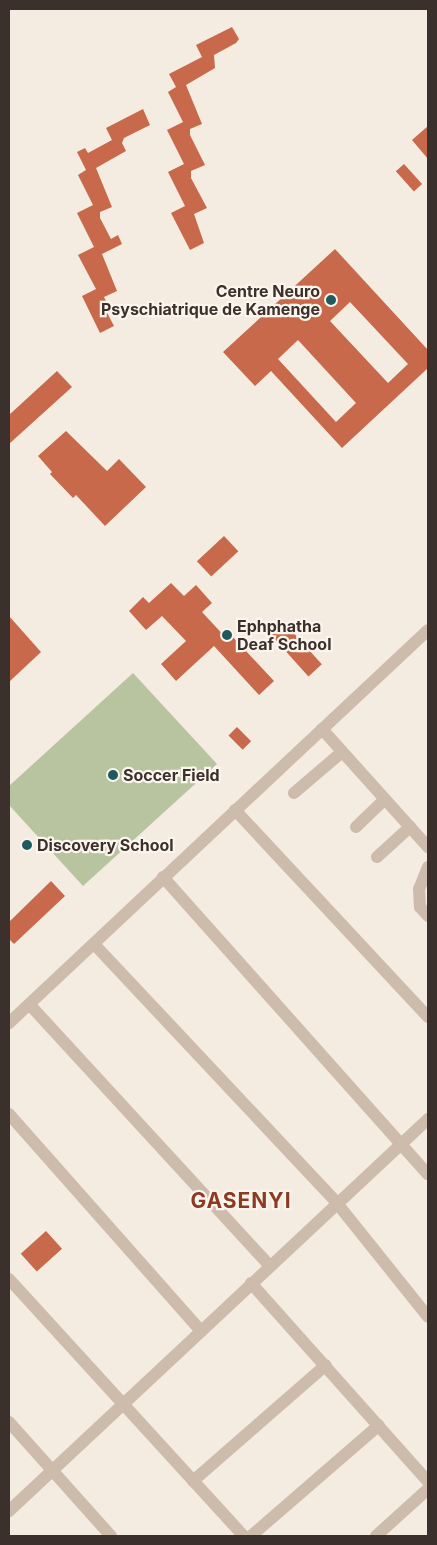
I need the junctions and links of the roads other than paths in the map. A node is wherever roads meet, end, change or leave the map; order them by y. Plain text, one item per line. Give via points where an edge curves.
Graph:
1 (428, 630) edge
2 (322, 729) junction
3 (342, 752) junction
4 (294, 793) dead end
5 (385, 799) junction
6 (235, 810) junction
7 (356, 827) dead end
8 (410, 827) junction
9 (428, 847) edge
10 (377, 857) dead end
11 (428, 867) edge
12 (163, 877) junction
13 (428, 916) edge
14 (94, 944) junction
15 (30, 1005) junction
16 (428, 1017) edge
17 (9, 1023) edge
18 (9, 1114) edge
19 (428, 1119) edge
20 (403, 1145) junction
21 (428, 1174) edge
22 (336, 1202) junction
23 (269, 1265) junction
24 (9, 1280) edge
25 (251, 1283) junction
26 (428, 1317) edge
27 (201, 1331) junction
28 (326, 1365) junction
29 (123, 1404) junction
30 (9, 1422) edge
31 (379, 1425) junction
32 (51, 1470) junction
33 (193, 1481) junction
34 (428, 1482) edge
35 (428, 1489) edge
36 (9, 1510) edge
37 (111, 1536) edge
38 (244, 1536) edge
39 (251, 1536) edge
40 (376, 1536) edge

1 - 2 street
2 - 3 street
2 - 6 street
3 - 4 street
3 - 5 street
5 - 7 street
5 - 8 street
6 - 12 street
6 - 16 street
8 - 9 street
8 - 10 street
11 - 13 street via 419,889 420,907
12 - 14 street
12 - 20 street
14 - 15 street
14 - 22 street
15 - 17 street
15 - 23 street
18 - 27 street
19 - 20 street
20 - 21 street
20 - 22 street
22 - 23 street
22 - 26 street
23 - 25 street
24 - 29 street
25 - 27 street
25 - 28 street
27 - 29 street
28 - 31 street
28 - 33 street
29 - 32 street
29 - 33 street
30 - 32 street
31 - 34 street
31 - 39 street
32 - 36 street
32 - 37 street
33 - 38 street
35 - 40 street

